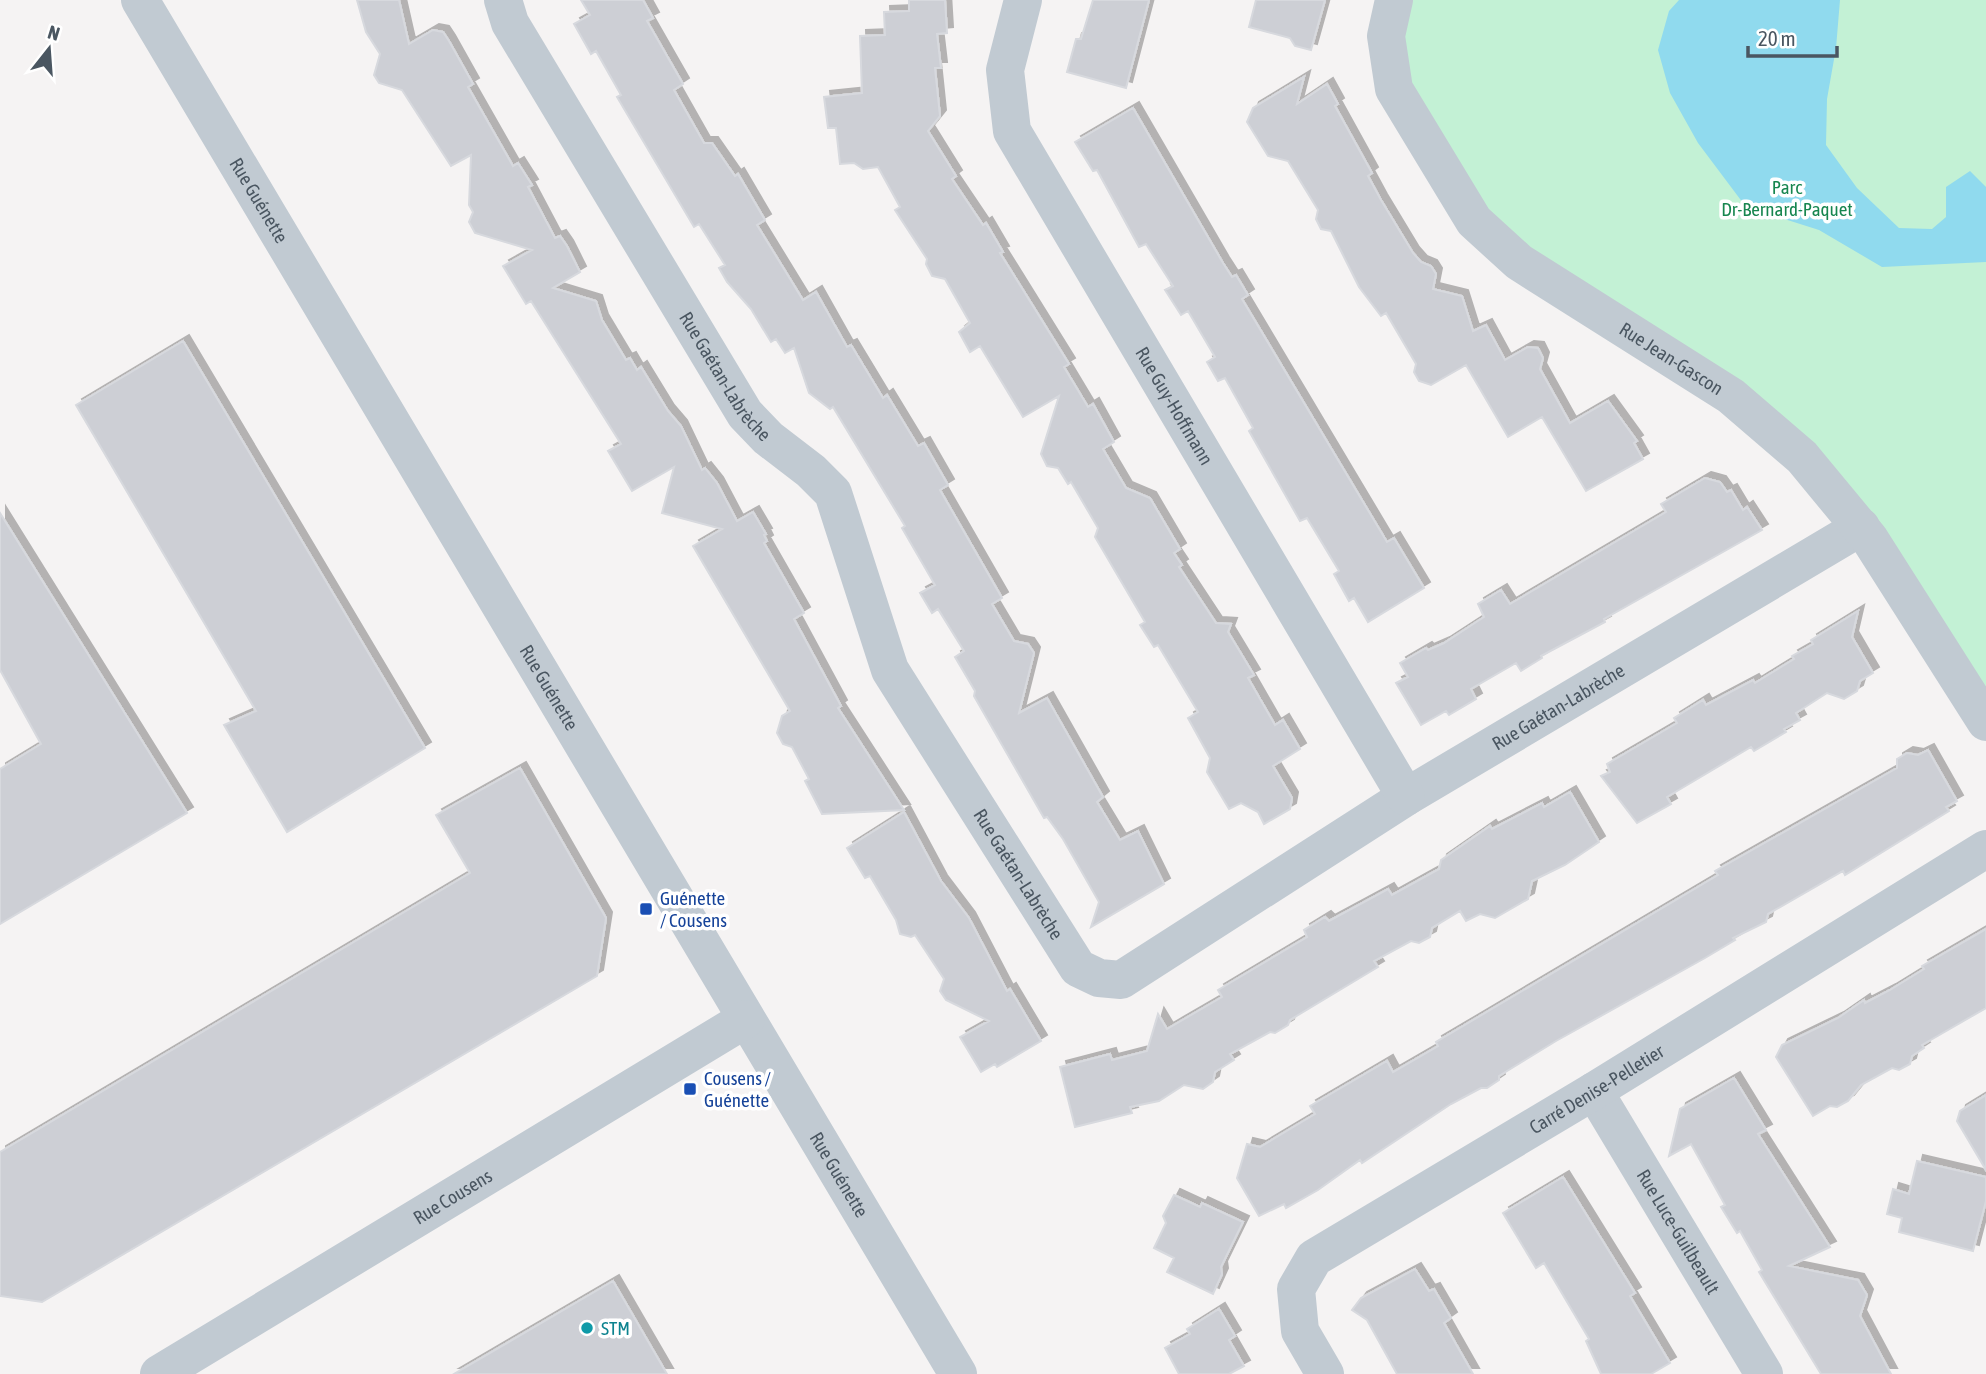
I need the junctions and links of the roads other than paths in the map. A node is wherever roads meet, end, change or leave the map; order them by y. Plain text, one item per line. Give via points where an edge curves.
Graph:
1 (140, 0) edge
2 (503, 0) edge
3 (1023, 0) edge
4 (1394, 0) edge
5 (1861, 527) junction
6 (1986, 722) edge
7 (1406, 797) junction
8 (1986, 849) edge
9 (746, 1019) junction
10 (1594, 1091) junction
11 (159, 1374) edge
12 (958, 1374) edge
13 (1325, 1374) edge
14 (1764, 1374) edge

1 - 9 street, Rue Guénette
2 - 7 street, Rue Gaétan-Labrèche via 510,23 745,414 833,493 890,670 1078,968 1099,978 1121,980
3 - 7 street, Rue Guy-Hoffmann via 1005,70 1012,131
4 - 5 street, Rue Jean-Gascon via 1385,36 1394,89 1475,221 1519,262 1731,396 1802,457
5 - 6 street, Rue Jean-Gascon
5 - 7 street, Rue Gaétan-Labrèche
8 - 10 street, Carré Denise-Pelletier
9 - 11 street, Rue Cousens
9 - 12 street, Rue Guénette
10 - 13 street, Carré Denise-Pelletier via 1314,1258 1296,1289 1300,1331
10 - 14 street, Rue Luce-Guilbeault

